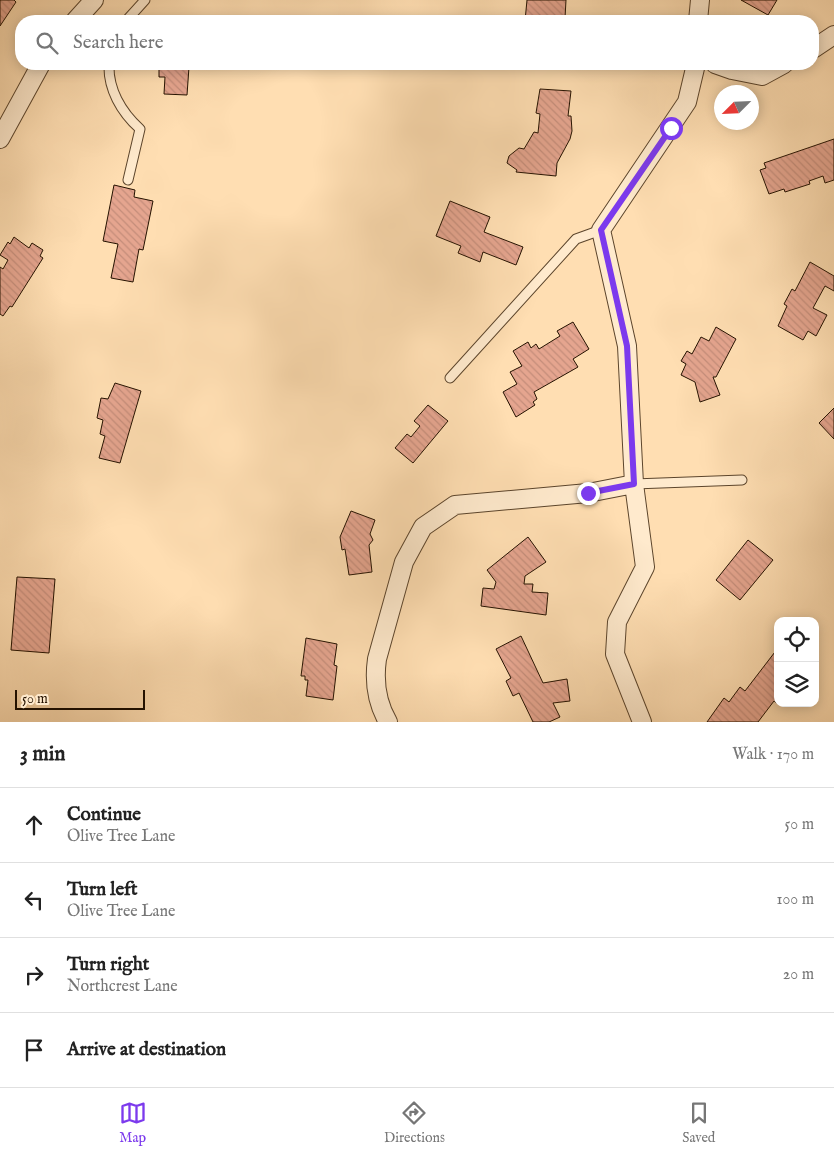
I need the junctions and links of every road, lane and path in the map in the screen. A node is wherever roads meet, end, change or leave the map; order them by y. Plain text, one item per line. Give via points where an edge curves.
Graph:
1 (94, 0) edge
2 (145, 0) edge
3 (700, 0) edge
4 (80, 15) edge
5 (131, 15) edge
6 (699, 15) edge
7 (834, 36) edge
8 (819, 45) edge
9 (38, 70) edge
10 (109, 70) edge
11 (695, 70) edge
12 (732, 70) edge
13 (773, 70) edge
14 (0, 139) edge
15 (128, 180) dead end
16 (601, 230) junction
17 (450, 378) dead end
18 (742, 480) dead end
19 (634, 484) junction
20 (388, 722) edge
21 (642, 722) edge

1 - 4 street
2 - 5 lane
3 - 6 street
7 - 8 street
9 - 14 street
10 - 15 lane via 109,82 116,99 140,129
11 - 16 street via 687,102
12 - 13 street via 762,76
16 - 17 lane via 576,240
16 - 19 street via 627,346
18 - 19 lane
19 - 20 street via 588,493 454,505 423,527 404,562 375,674 382,712
19 - 21 street via 645,567 617,622 615,654

